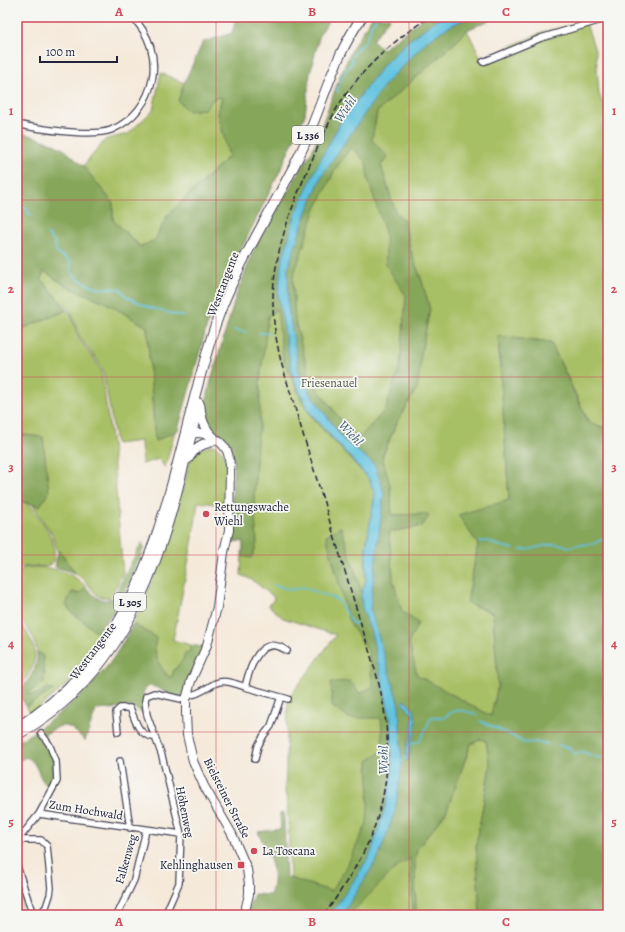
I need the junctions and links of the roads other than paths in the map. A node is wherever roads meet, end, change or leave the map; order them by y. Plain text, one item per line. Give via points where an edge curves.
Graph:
1 (132, 17) edge
2 (362, 17) edge
3 (608, 18) edge
4 (483, 62) dead end
5 (17, 124) edge
6 (249, 250) junction
7 (200, 396) junction
8 (188, 421) junction
9 (191, 434) junction
10 (183, 440) junction
11 (215, 441) junction
12 (183, 467) junction
13 (287, 651) dead end
14 (245, 686) junction
15 (281, 697) junction
16 (288, 699) dead end
17 (186, 700) junction
18 (17, 727) edge
19 (118, 732) dead end
20 (41, 733) dead end
21 (17, 735) edge
22 (154, 736) junction
23 (255, 759) dead end
24 (120, 761) dead end
25 (39, 814) junction
26 (130, 828) junction
27 (146, 830) junction
28 (181, 834) junction
29 (18, 840) edge
30 (17, 866) edge
31 (33, 915) edge
32 (39, 915) edge
33 (117, 915) edge
34 (165, 915) edge
35 (242, 915) edge

1 - 5 street via 144,31 150,44 154,73 150,90 140,108 127,121 109,130 87,132 36,129
2 - 6 main road, L 336 via 335,64 301,150
3 - 4 street via 541,38
6 - 7 main road, Westtangente / L 336 via 221,324
6 - 8 main road, Westtangente / L 336 via 221,309
7 - 9 main road, Westtangente / L 336
7 - 11 main road, L 336 via 203,422
8 - 9 main road, L 336
8 - 10 main road, Westtangente / L 305
9 - 10 main road
9 - 11 main road via 198,433
9 - 12 main road, Westtangente / L 305
10 - 18 main road, Westtangente / L 305 via 151,552 121,619 98,654 70,686
11 - 12 main road, L 305 via 197,447
11 - 17 main road, Bielsteiner Straße / L 336 via 227,452 230,465 228,518 213,626
12 - 21 main road, Westtangente / L 305 via 154,566 138,605 118,639 75,693 47,716
13 - 14 street via 275,644 263,648 249,669
14 - 15 street
14 - 17 street via 218,682 197,694 190,695
15 - 16 street
15 - 23 street via 271,726 258,746
17 - 22 street, Höhenweg via 154,693 146,696 147,716
17 - 35 main road, Bielsteiner Straße / L 336 via 187,735 193,761 211,799 232,834 247,869 249,894
19 - 22 street via 116,712 120,708 130,708 141,732
20 - 25 street, Zum Hochwald via 56,761 56,781
22 - 28 street, Höhenweg via 162,756
24 - 26 street, Zum Hochwald
25 - 26 street, Zum Hochwald
25 - 29 street, Zum Hochwald
26 - 27 street, Zum Hochwald
27 - 28 street, Zum Hochwald
27 - 33 street, Falkenweg via 134,880
28 - 34 street, Höhenweg via 179,883
29 - 32 street via 41,840 47,846 51,888 46,907
30 - 31 street

